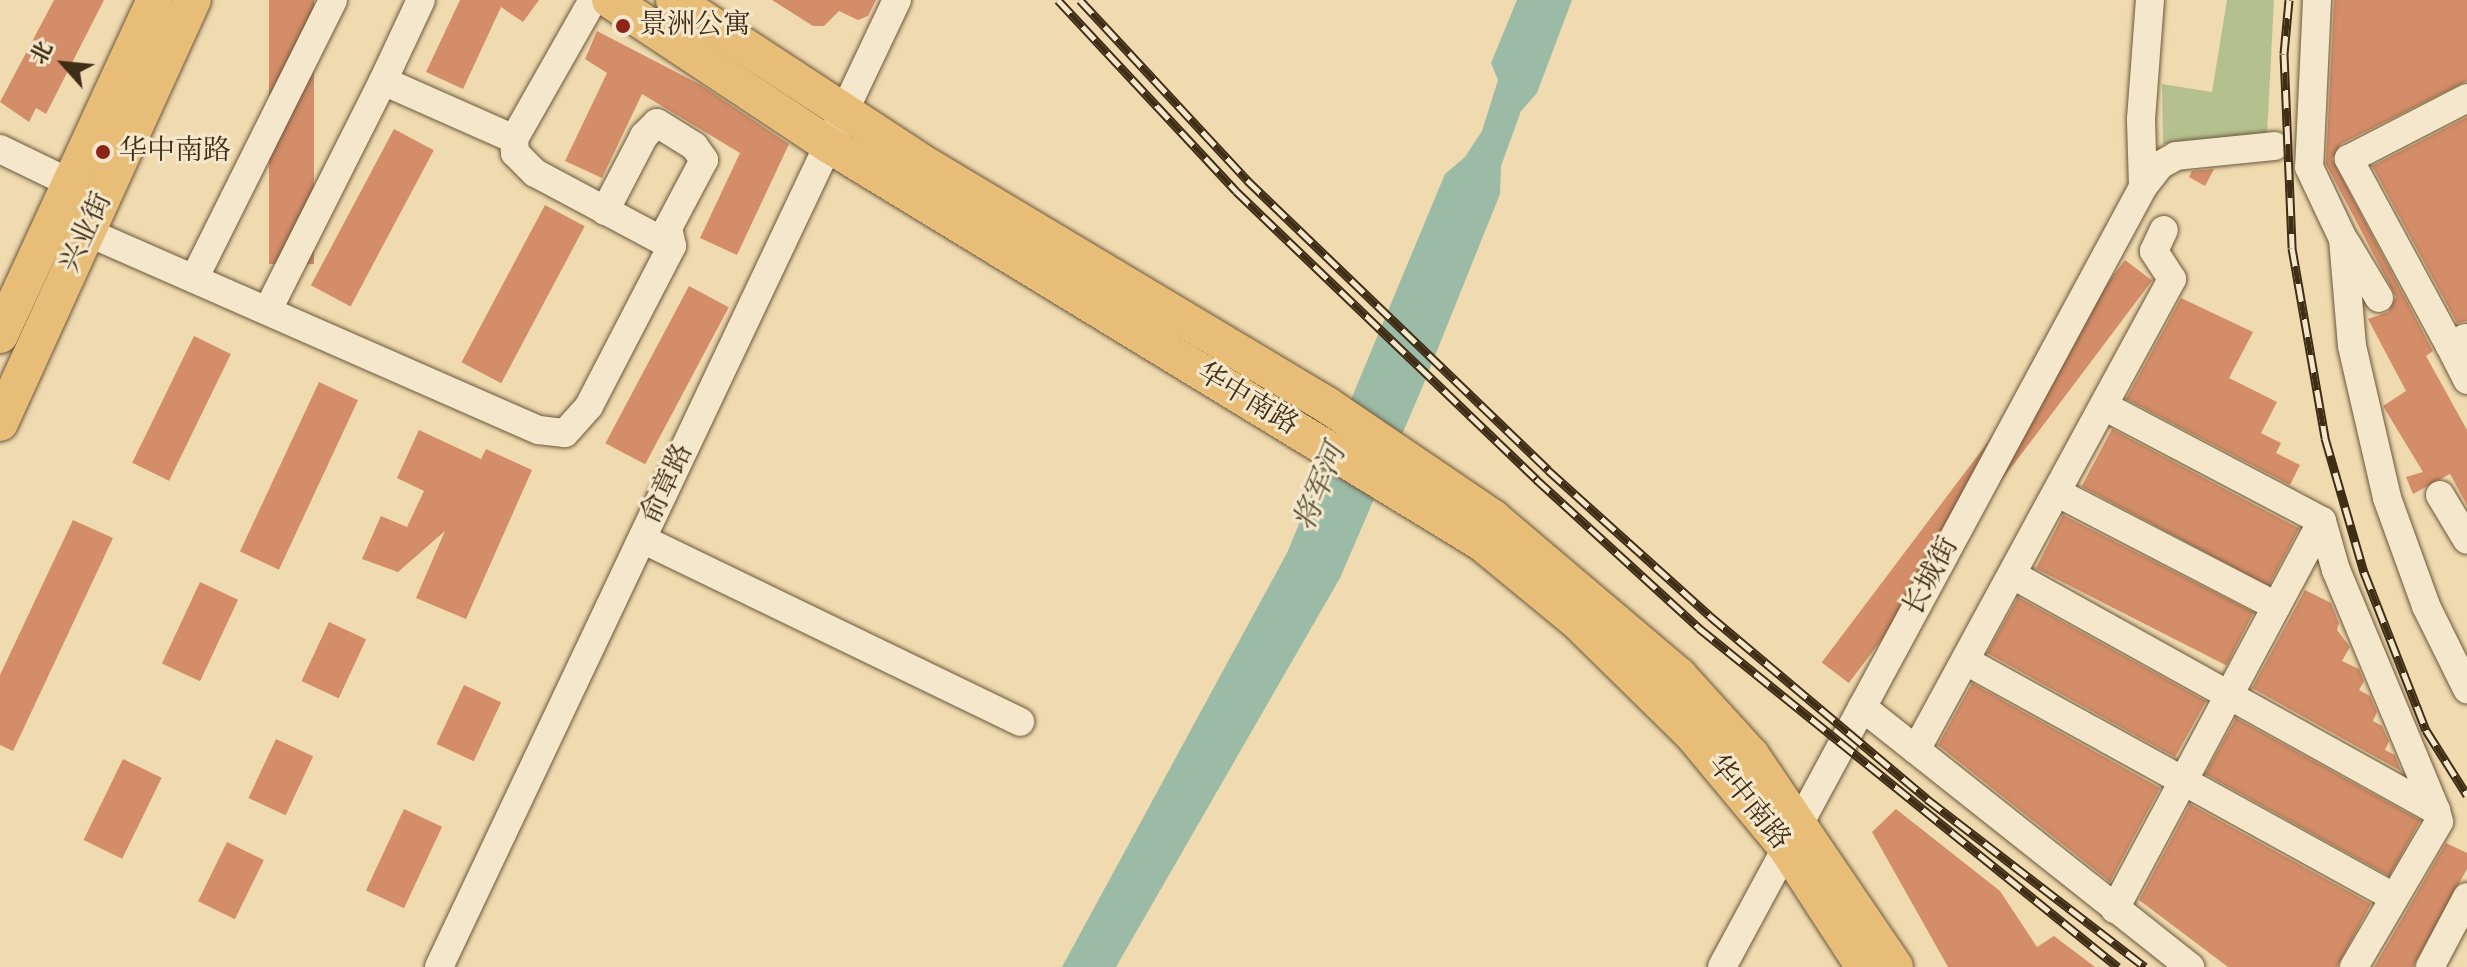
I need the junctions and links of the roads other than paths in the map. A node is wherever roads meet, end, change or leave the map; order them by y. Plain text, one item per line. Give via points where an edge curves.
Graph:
1 (155, 0) edge
2 (193, 0) edge
3 (333, 0) edge
4 (421, 0) edge
5 (593, 0) edge
6 (610, 0) edge
7 (674, 0) edge
8 (897, 0) edge
9 (2150, 0) edge
10 (2317, 0) edge
11 (383, 81) junction
12 (2467, 98) edge
13 (846, 112) junction
14 (514, 139) junction
15 (2294, 144) junction
16 (829, 145) junction
17 (0, 149) edge
18 (70, 183) junction
19 (2143, 187) junction
20 (605, 211) junction
21 (2164, 230) dead end
22 (87, 232) junction
23 (2343, 239) junction
24 (672, 246) junction
25 (195, 277) junction
26 (2379, 298) dead end
27 (269, 308) junction
28 (0, 335) edge
29 (2458, 342) edge
30 (2467, 380) edge
31 (2106, 407) junction
32 (0, 423) edge
33 (1407, 477) junction
34 (2058, 493) junction
35 (2440, 495) dead end
36 (2322, 521) junction
37 (642, 539) junction
38 (2467, 540) edge
39 (2013, 575) junction
40 (2276, 606) junction
41 (1966, 661) junction
42 (2467, 689) edge
43 (2230, 693) junction
44 (1862, 707) junction
45 (1020, 722) dead end
46 (1916, 750) junction
47 (2183, 782) junction
48 (2436, 810) junction
49 (1793, 834) junction
50 (2393, 897) junction
51 (2467, 897) edge
52 (2115, 909) junction
53 (439, 967) edge
54 (1722, 967) edge
55 (1864, 967) edge
56 (1895, 967) edge
57 (2190, 967) edge
58 (2354, 967) edge
59 (2430, 967) edge

1 - 18 main road, 兴业街
2 - 22 main road, 兴业街
3 - 25 street
4 - 11 street
5 - 14 street
6 - 16 main road, 华中南路
7 - 13 main road, 华中南路
8 - 13 street, 俞章路
9 - 19 street via 2141,119
10 - 15 street
11 - 14 street
11 - 27 street
12 - 29 street via 2349,159
13 - 16 street, 俞章路
13 - 33 main road, 华中南路 via 1327,405
14 - 20 street via 515,153 535,173
15 - 19 street via 2176,156 2160,165
15 - 23 street
16 - 33 main road, 华中南路 via 1319,444
16 - 37 street, 俞章路
17 - 18 street
18 - 28 main road, 兴业街
19 - 44 street, 长城街
20 - 24 street
20 - 24 street via 644,136 657,123 694,146 704,160 668,228
21 - 31 street via 2154,251 2172,279
22 - 25 street
22 - 32 main road, 兴业街
23 - 26 street
23 - 42 street via 2352,346 2387,498 2426,606
24 - 27 street via 589,406 565,433 539,430
25 - 27 street
29 - 30 street
31 - 34 street
31 - 36 street
33 - 49 main road, 华中南路 via 1493,518 1679,676 1751,755
34 - 39 street
34 - 40 street
35 - 38 street
36 - 40 street
36 - 48 street via 2336,570
37 - 45 street
37 - 53 street, 俞章路
39 - 41 street
39 - 43 street
40 - 43 street
41 - 46 street
41 - 47 street
43 - 47 street
43 - 48 street
44 - 46 street
44 - 49 street, 长城街
46 - 52 street
47 - 50 street
47 - 52 street
48 - 50 street via 2439,822
49 - 54 street, 长城街
49 - 55 main road, 华中南路
49 - 56 main road, 华中南路
50 - 58 street
51 - 59 street
52 - 57 street

